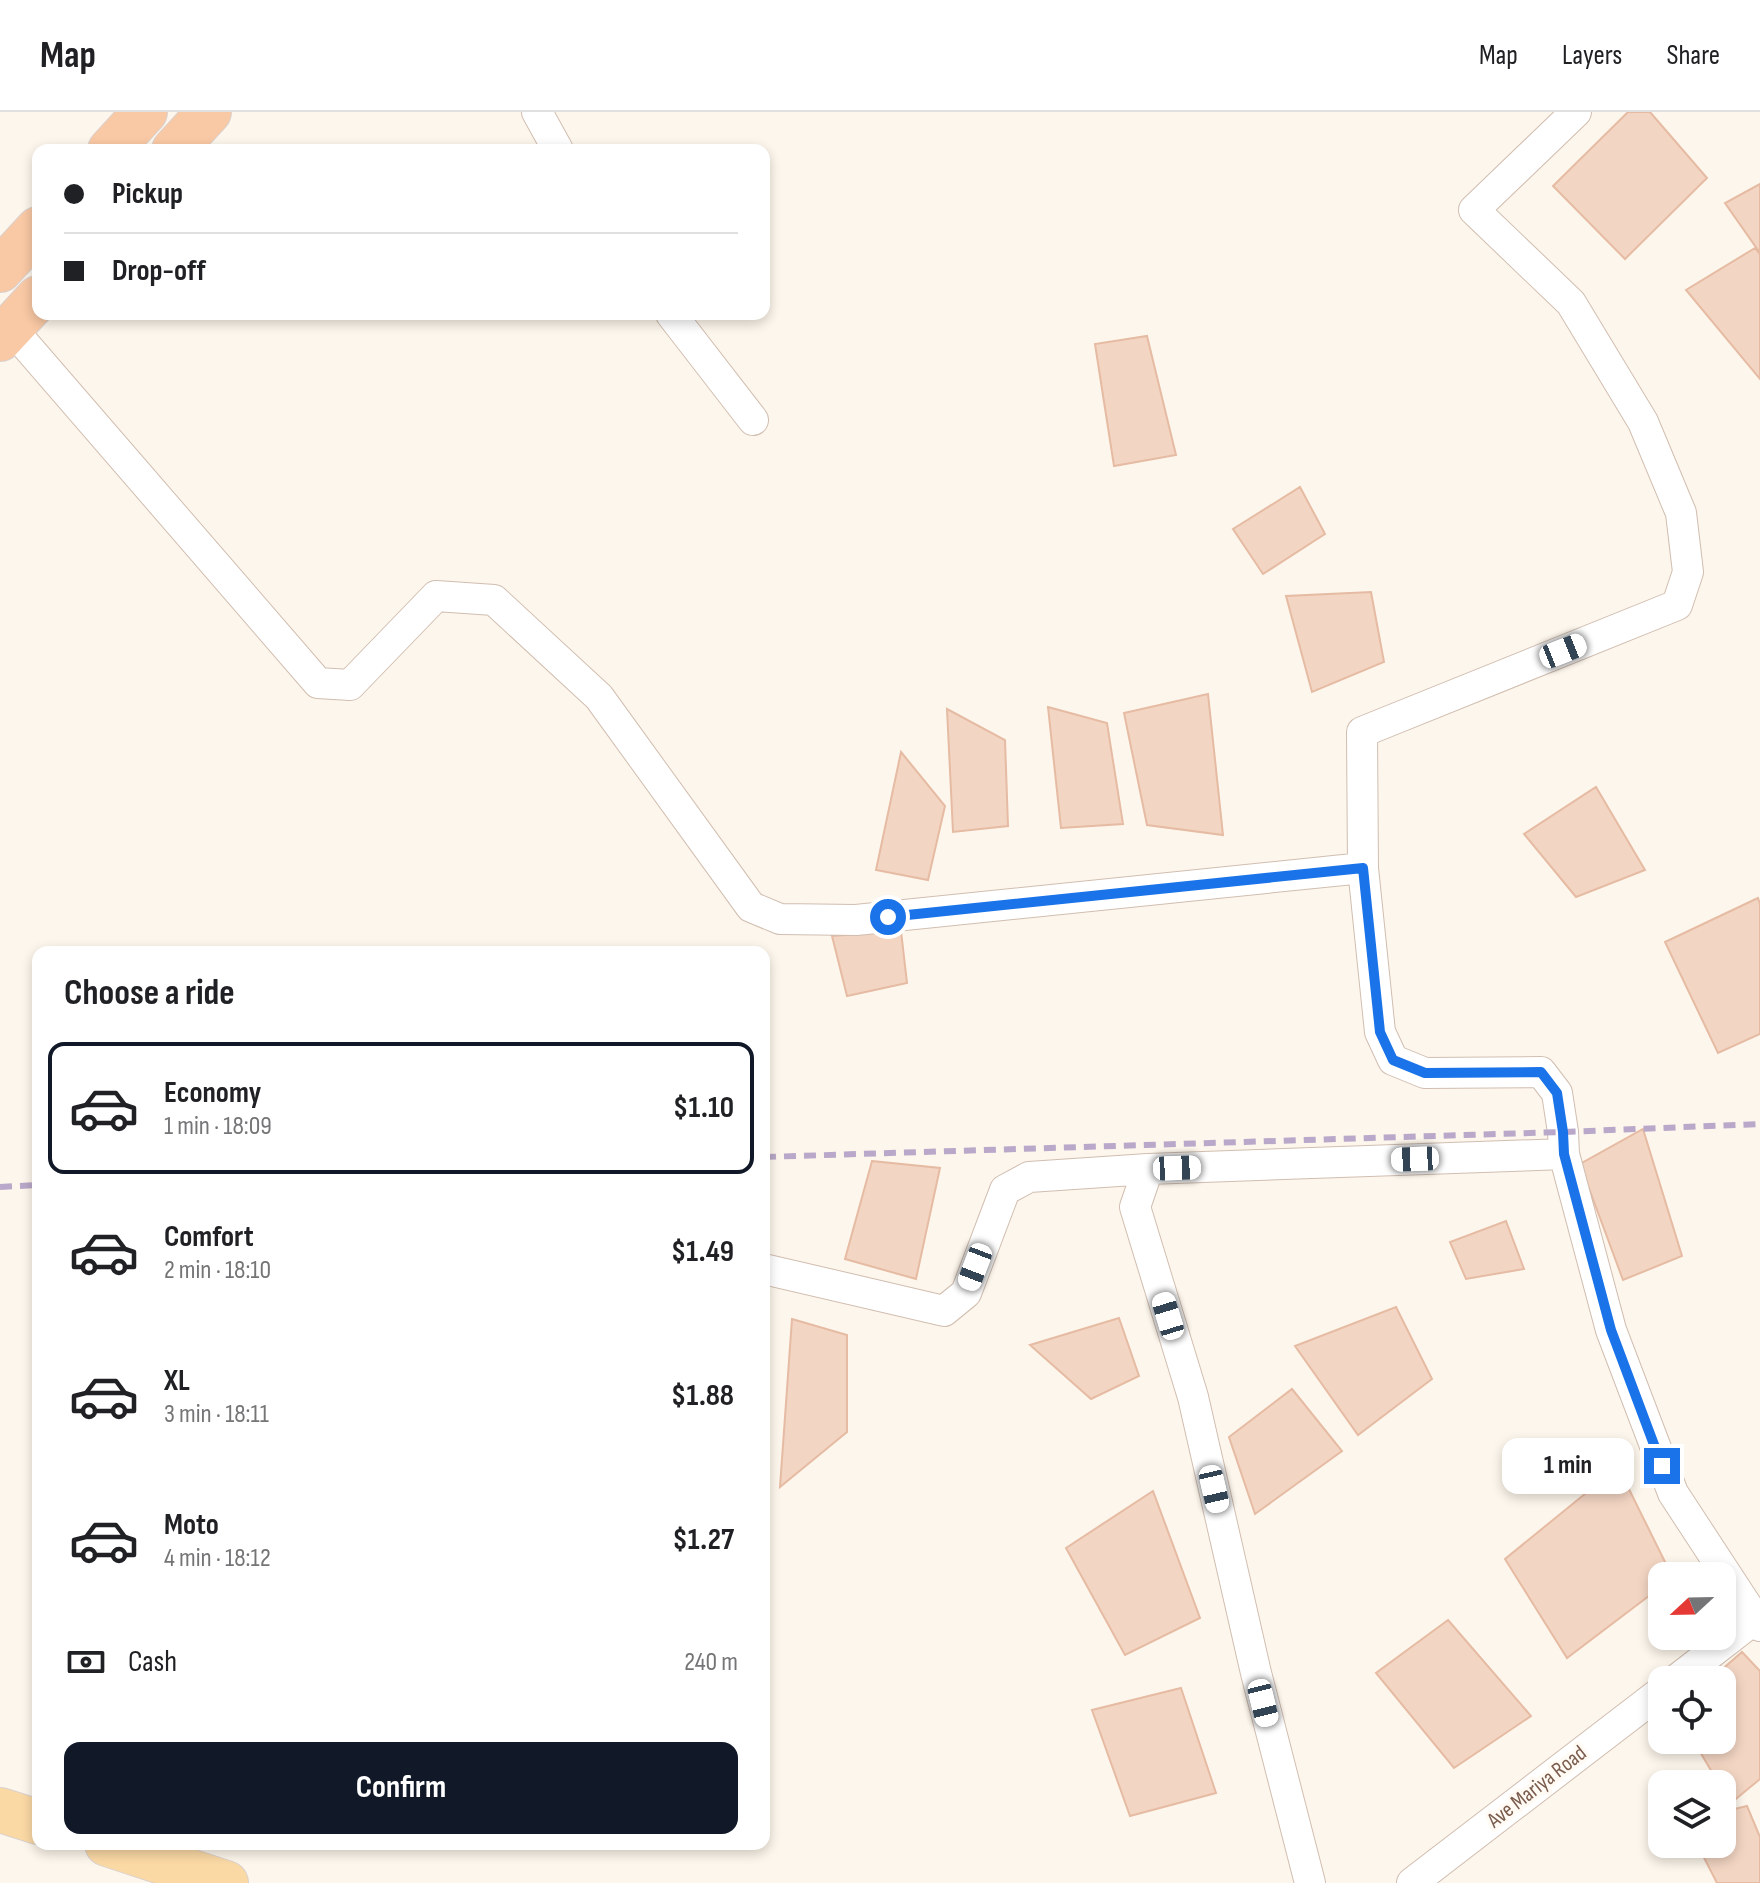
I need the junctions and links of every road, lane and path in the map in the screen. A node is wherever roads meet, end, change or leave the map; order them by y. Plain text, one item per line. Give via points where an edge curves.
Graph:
1 (145, 112) edge
2 (209, 112) edge
3 (537, 112) edge
4 (1576, 112) edge
5 (116, 144) edge
6 (180, 144) edge
7 (555, 144) edge
8 (32, 235) edge
9 (0, 270) edge
10 (676, 320) edge
11 (16, 322) edge
12 (753, 420) dead end
13 (1363, 868) junction
14 (1564, 1154) junction
15 (1148, 1169) junction
16 (770, 1270) edge
17 (1759, 1620) edge
18 (1695, 1666) edge
19 (1648, 1702) edge
20 (0, 1810) edge
21 (32, 1820) edge
22 (125, 1850) edge
23 (226, 1883) edge
24 (1310, 1883) edge
25 (1412, 1883) edge

1 - 5 highway
2 - 6 highway
3 - 7 street
4 - 13 street via 1474,210 1571,303 1643,422 1681,513 1688,572 1677,605 1362,732
8 - 9 highway
10 - 12 street
11 - 13 street via 318,683 350,685 436,596 494,600 599,697 751,907 780,919 856,920
13 - 14 street via 1380,1032 1393,1060 1425,1073 1541,1072 1557,1093
14 - 15 street
14 - 17 street via 1611,1330 1673,1493
15 - 16 street via 1029,1177 1005,1190 966,1293 944,1311
15 - 24 street via 1135,1207 1193,1397
17 - 18 street
19 - 25 street, Ave Mariya Road
20 - 21 main road
22 - 23 main road

